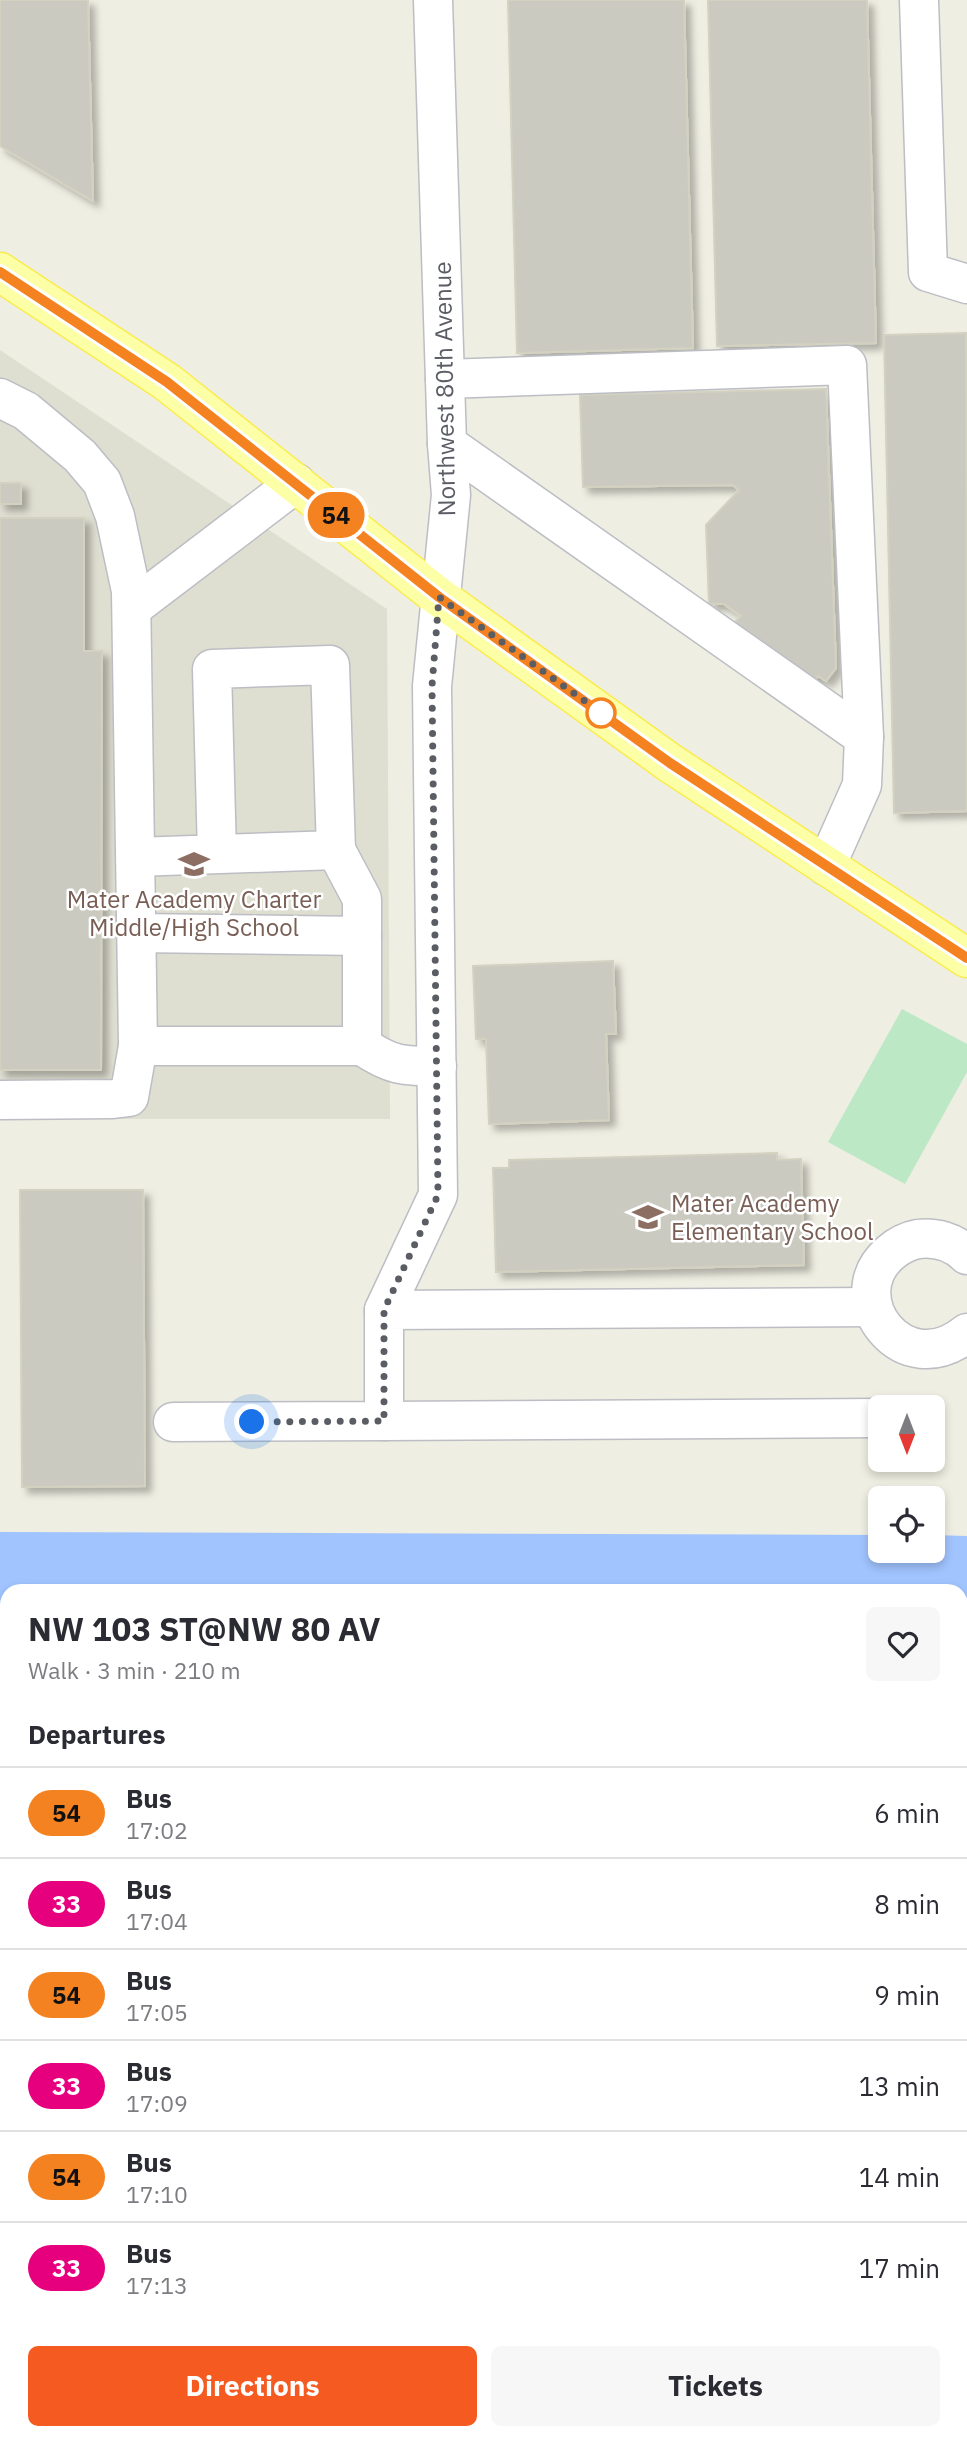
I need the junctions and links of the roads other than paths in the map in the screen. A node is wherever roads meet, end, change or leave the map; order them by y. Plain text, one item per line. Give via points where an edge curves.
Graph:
1 (433, 0) edge
2 (919, 0) edge
3 (0, 272) edge
4 (967, 284) edge
5 (445, 379) junction
6 (0, 398) edge
7 (447, 444) junction
8 (296, 484) junction
9 (439, 597) junction
10 (132, 608) junction
11 (864, 737) junction
12 (336, 850) junction
13 (217, 854) junction
14 (136, 857) junction
15 (827, 866) junction
16 (136, 933) junction
17 (362, 936) junction
18 (967, 958) edge
19 (138, 1046) junction
20 (362, 1046) junction
21 (437, 1066) junction
22 (0, 1100) edge
23 (966, 1250) edge
24 (873, 1307) junction
25 (384, 1310) junction
26 (967, 1333) edge
27 (868, 1418) edge
28 (384, 1421) junction
29 (173, 1422) dead end

1 - 5 street, Northwest 80th Avenue
2 - 4 street via 928,272
3 - 8 main road via 167,382
5 - 7 street, Northwest 80th Avenue
5 - 11 street via 847,365
6 - 10 street via 26,411 80,456 102,482 115,516
7 - 9 street, Northwest 80th Avenue via 451,495
7 - 11 street
8 - 9 main road
8 - 10 street
9 - 15 main road via 670,763
9 - 21 street, Northwest 80th Avenue via 432,686
10 - 14 street
11 - 15 street via 862,785
12 - 13 street
12 - 13 street via 330,665 212,668
12 - 17 street via 362,899
13 - 14 street
14 - 16 street
15 - 18 main road
16 - 17 street
16 - 19 street
17 - 20 street
19 - 20 street
19 - 22 street via 129,1097
20 - 21 street via 403,1066
21 - 25 street, Northwest 80th Avenue via 438,1195
23 - 24 street via 931,1238 897,1247 876,1273
24 - 25 street
24 - 26 street via 880,1324 906,1346 941,1348
25 - 28 street
27 - 28 street
28 - 29 street

